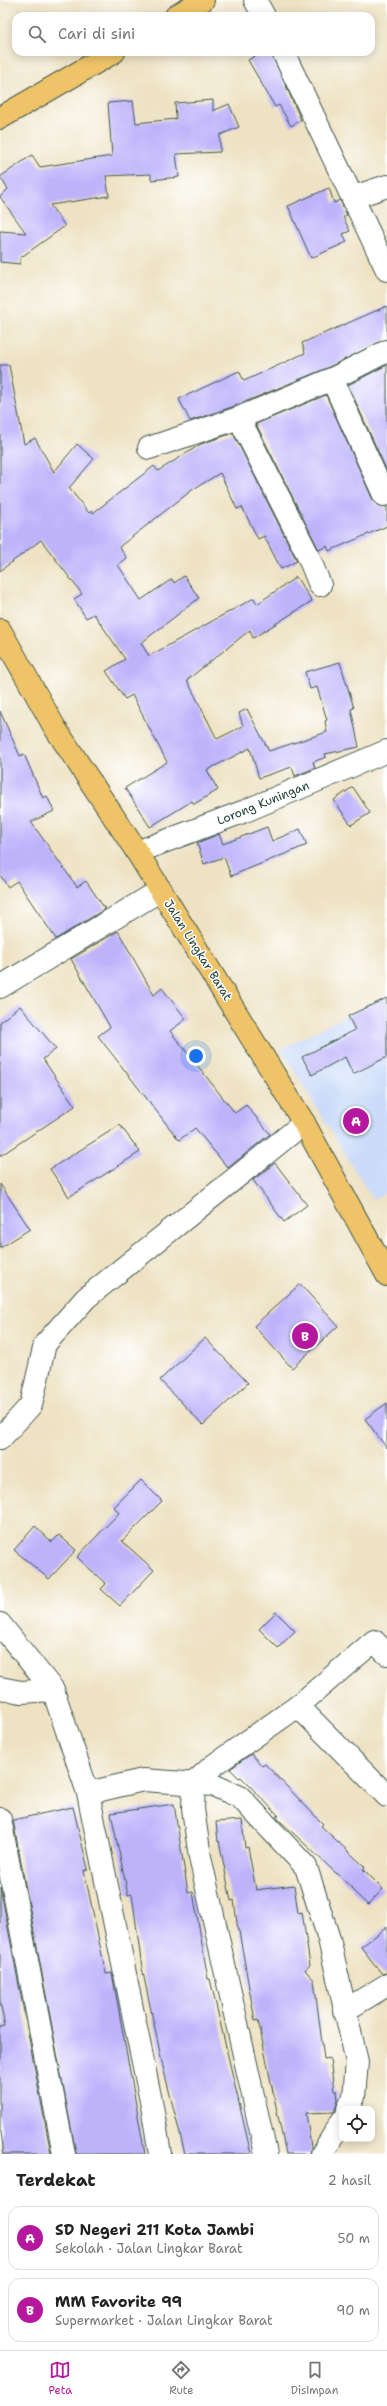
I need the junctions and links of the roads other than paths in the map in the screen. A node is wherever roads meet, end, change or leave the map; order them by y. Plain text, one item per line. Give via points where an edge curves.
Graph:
1 (203, 0) edge
2 (255, 0) edge
3 (183, 12) edge
4 (262, 12) edge
5 (107, 56) edge
6 (285, 56) edge
7 (0, 118) edge
8 (387, 186) edge
9 (354, 197) junction
10 (387, 270) edge
11 (387, 351) edge
12 (332, 379) junction
13 (240, 418) junction
14 (149, 448) dead end
15 (384, 495) dead end
16 (320, 585) dead end
17 (0, 630) edge
18 (387, 751) edge
19 (137, 852) junction
20 (161, 890) junction
21 (0, 987) edge
22 (304, 1123) junction
23 (387, 1276) edge
24 (0, 1439) edge
25 (0, 1624) edge
26 (387, 1654) edge
27 (0, 1688) edge
28 (54, 1690) junction
29 (298, 1706) junction
30 (194, 1783) junction
31 (88, 1793) junction
32 (387, 1796) edge
33 (0, 1819) edge
34 (387, 1985) edge
35 (344, 2011) junction
36 (350, 2106) edge
37 (339, 2126) edge
38 (64, 2154) edge
39 (160, 2154) edge
40 (266, 2154) edge
41 (322, 2154) edge

1 - 3 highway
2 - 4 street
5 - 7 highway
6 - 9 street
8 - 9 street
9 - 10 street
11 - 12 street
12 - 13 street
12 - 15 street
13 - 14 street
13 - 16 street via 307,553
17 - 19 highway, Jalan Lingkar Barat via 55,728
18 - 19 street, Lorong Kuningan via 245,811
19 - 20 highway, Jalan Lingkar Barat
20 - 21 street
20 - 22 highway, Jalan Lingkar Barat
22 - 23 highway, Jalan Lingkar Barat
22 - 24 street via 86,1298 45,1344 31,1405
25 - 28 street
26 - 29 street via 374,1641
27 - 28 street via 21,1692
28 - 31 street
29 - 30 street via 214,1765
29 - 32 street
30 - 31 street via 143,1780
30 - 35 street via 213,1785 240,1797 306,1867 329,1939
30 - 40 street via 193,1809 200,1857
31 - 39 street
33 - 38 street
34 - 35 street
35 - 36 street via 357,2062 354,2097
37 - 41 street

